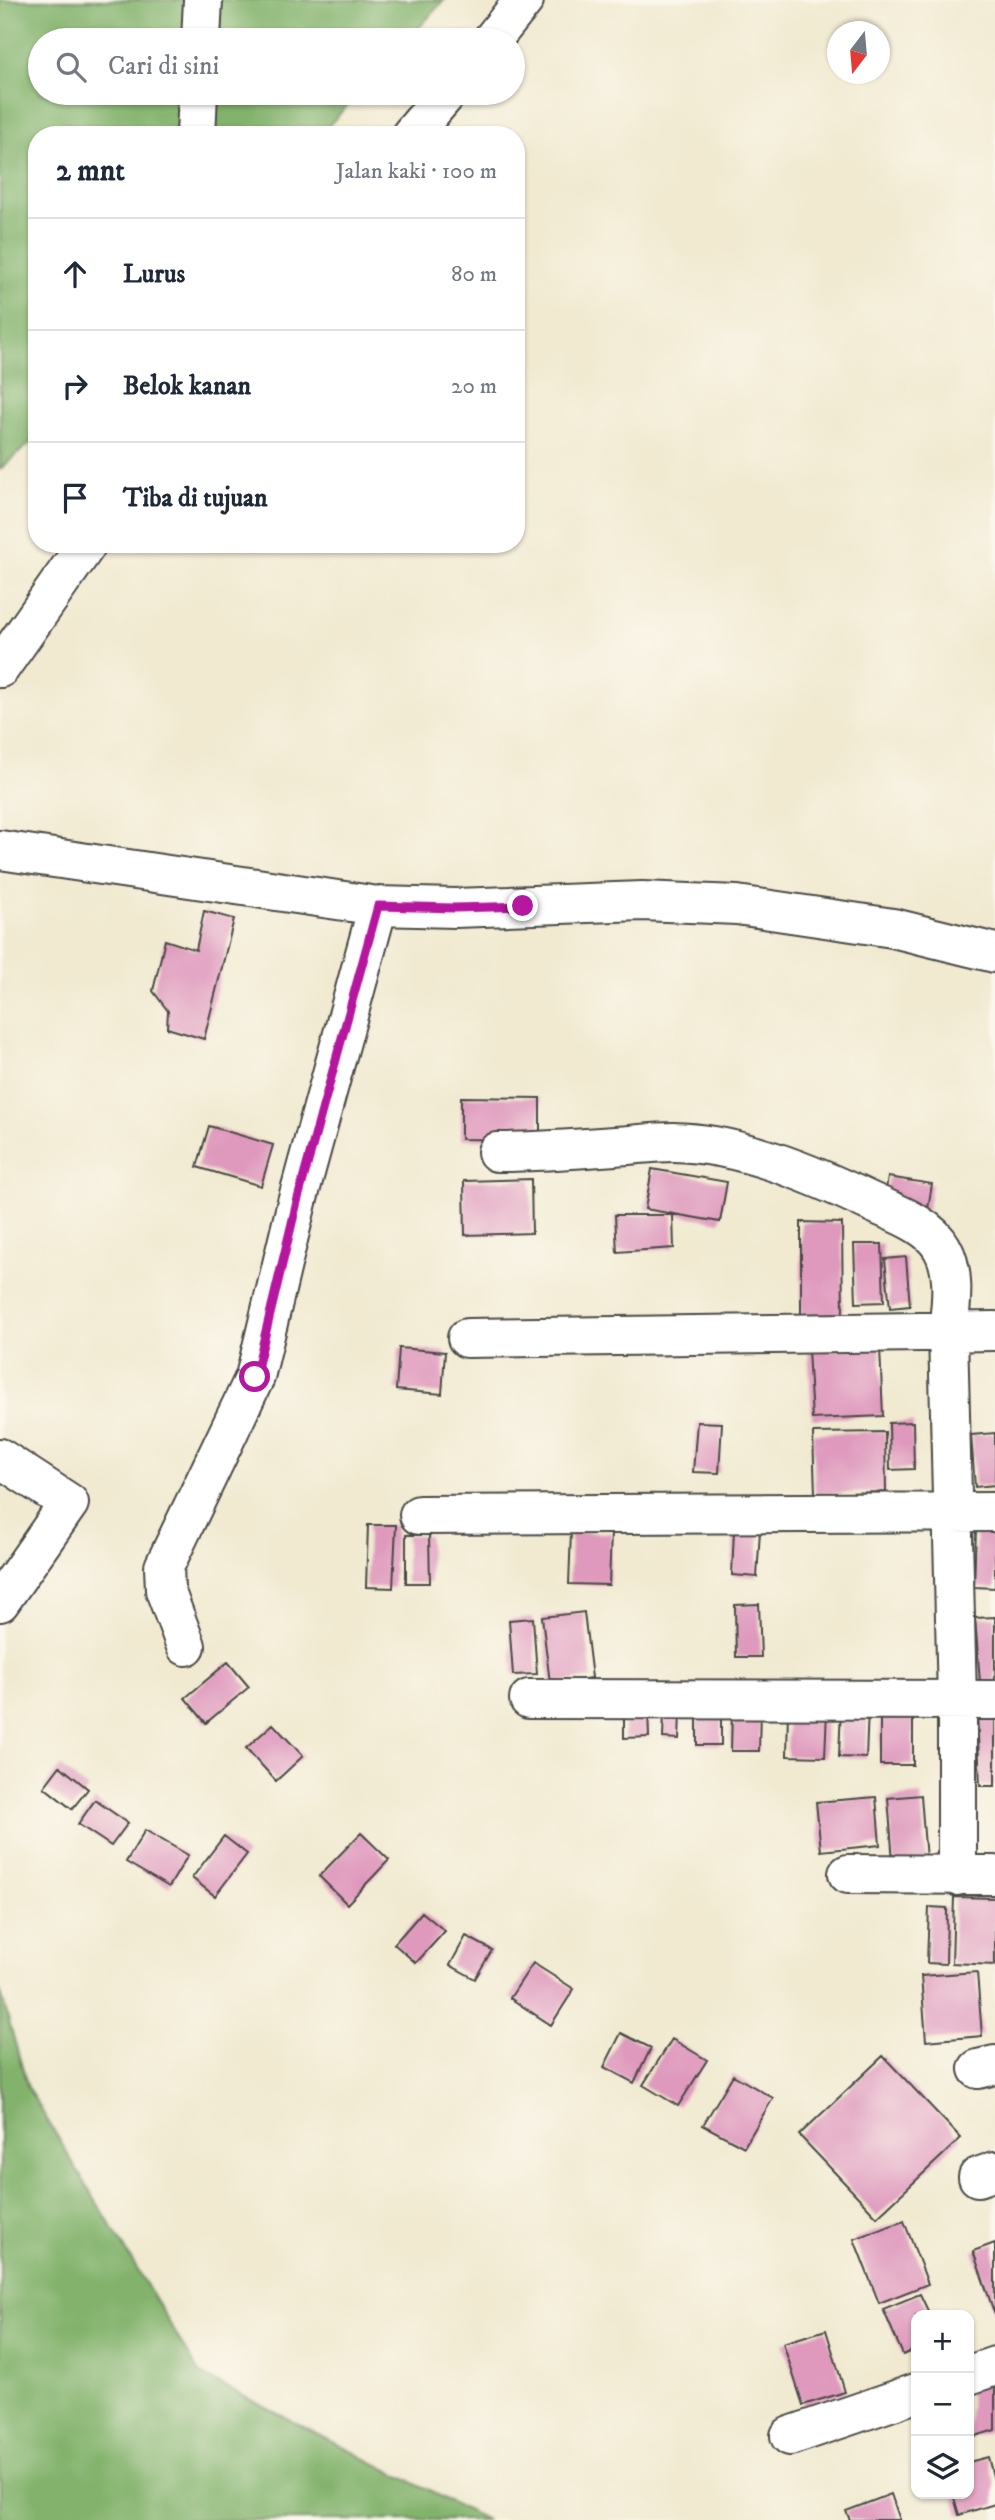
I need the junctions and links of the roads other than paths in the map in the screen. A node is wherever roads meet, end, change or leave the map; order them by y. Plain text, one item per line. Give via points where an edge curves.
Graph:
1 (203, 0) edge
2 (524, 0) edge
3 (202, 28) edge
4 (502, 28) edge
5 (197, 105) edge
6 (437, 105) edge
7 (196, 126) edge
8 (419, 126) edge
9 (81, 553) edge
10 (0, 668) edge
11 (0, 850) edge
12 (378, 906) junction
13 (995, 953) edge
14 (497, 1152) dead end
15 (995, 1331) edge
16 (948, 1332) junction
17 (467, 1338) dead end
18 (0, 1458) edge
19 (995, 1511) edge
20 (953, 1512) junction
21 (419, 1515) dead end
22 (0, 1602) edge
23 (186, 1646) dead end
24 (529, 1699) dead end
25 (957, 1700) junction
26 (995, 1700) edge
27 (848, 1874) dead end
28 (995, 1875) edge
29 (957, 1876) junction
30 (995, 2366) edge
31 (974, 2373) edge
32 (911, 2395) edge
33 (790, 2436) dead end

1 - 3 street
2 - 4 street
5 - 7 street
6 - 8 street
9 - 10 street
11 - 12 street
12 - 13 street via 642,901 737,905 893,928
12 - 23 street via 297,1202 255,1377 164,1567 165,1590
14 - 16 street via 674,1142 732,1150 804,1172 930,1233 943,1248 950,1270
15 - 16 street
16 - 17 street
16 - 20 street
18 - 22 street via 69,1503
19 - 20 street
20 - 21 street
20 - 25 street
24 - 25 street
25 - 26 street
25 - 29 street
27 - 29 street
28 - 29 street
30 - 31 street
32 - 33 street

